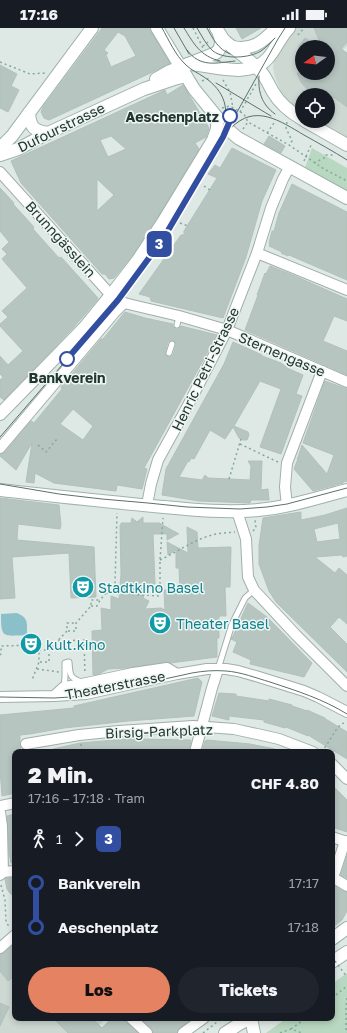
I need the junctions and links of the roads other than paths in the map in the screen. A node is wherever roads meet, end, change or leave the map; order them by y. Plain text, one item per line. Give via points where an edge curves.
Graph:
1 (92, 28) edge
2 (157, 28) edge
3 (276, 28) edge
4 (289, 28) edge
5 (217, 31) edge
6 (231, 46) junction
7 (256, 67) junction
8 (185, 69) junction
9 (29, 113) junction
10 (219, 114) junction
11 (295, 114) edge
12 (317, 128) edge
13 (48, 133) junction
14 (347, 145) edge
15 (0, 148) edge
16 (0, 155) edge
17 (290, 166) junction
18 (0, 172) edge
19 (347, 198) edge
20 (257, 253) junction
21 (347, 290) edge
22 (111, 295) junction
23 (124, 303) junction
24 (227, 330) junction
25 (172, 344) dead end
26 (169, 353) dead end
27 (322, 371) junction
28 (347, 382) edge
29 (0, 414) edge
30 (0, 448) edge
31 (0, 482) edge
32 (0, 490) edge
33 (347, 490) edge
34 (147, 505) junction
35 (288, 506) junction
36 (237, 511) junction
37 (254, 590) junction
38 (218, 669) junction
39 (176, 674) junction
40 (85, 683) junction
41 (347, 686) edge
42 (64, 687) junction
43 (54, 696) junction
44 (0, 697) edge
45 (347, 712) edge
46 (201, 727) junction
47 (26, 744) dead end
48 (196, 749) edge
49 (305, 749) edge
50 (335, 767) edge
51 (347, 779) edge
52 (12, 804) edge
53 (0, 806) edge
54 (0, 812) edge
55 (335, 838) edge
56 (346, 841) edge
57 (12, 872) edge
58 (335, 872) edge
59 (1, 874) edge
60 (335, 879) edge
61 (347, 886) edge
62 (347, 928) edge
63 (12, 933) edge
64 (335, 937) edge
65 (0, 948) edge
66 (347, 952) edge
67 (335, 960) edge
68 (134, 1021) edge
69 (200, 1021) edge
70 (253, 1023) edge
71 (233, 1032) edge
72 (147, 1033) edge
73 (183, 1033) edge

1 - 9 street
2 - 8 street
3 - 6 street via 256,45 244,48
4 - 7 street via 268,58
5 - 6 street
5 - 8 street via 221,43 217,52
6 - 7 street
7 - 8 street via 233,70 200,65
7 - 11 street via 286,108
8 - 10 street via 194,89
8 - 13 street, Dufourstrasse via 170,71 144,89
9 - 13 street via 34,129
9 - 15 street
10 - 17 street via 228,130 240,134
10 - 22 street via 213,140 138,260
12 - 14 street
13 - 16 street, Dufourstrasse via 30,144
17 - 19 street
17 - 20 street, Henric Petri-Strasse via 271,208
18 - 22 street, Brunngässlein
20 - 21 street
20 - 24 street, Henric Petri-Strasse
22 - 23 street, Brunngässlein
22 - 29 street via 84,328
23 - 24 street, Sternengasse via 178,321
23 - 30 street
24 - 27 street, Sternengasse
24 - 34 street, Henric Petri-Strasse via 158,460
25 - 26 lane
27 - 28 street, Sternengasse
27 - 35 street via 286,466 285,487
31 - 34 street
32 - 34 street
33 - 35 street
34 - 36 street
35 - 36 street
36 - 37 street via 246,538 248,577
37 - 38 lane via 245,598 232,624
37 - 41 street
38 - 39 street, Theaterstrasse
38 - 45 street, Theaterstrasse via 238,671 304,691
38 - 46 street
39 - 40 street, Theaterstrasse via 166,668
39 - 43 street, Theaterstrasse via 86,694
40 - 42 street, Theaterstrasse
40 - 42 lane via 71,676 69,662 65,663
42 - 43 street, Theaterstrasse
43 - 44 street, Theaterstrasse
46 - 47 street, Birsig-Parkplatz via 119,731
46 - 48 street
46 - 49 street, Birsig-Parkplatz via 234,729 279,739
50 - 51 street
52 - 53 street
54 - 59 street
55 - 56 street
56 - 58 street
57 - 59 street
60 - 61 street
62 - 64 street
63 - 65 street
66 - 67 street
68 - 72 street
69 - 73 street
70 - 71 street

